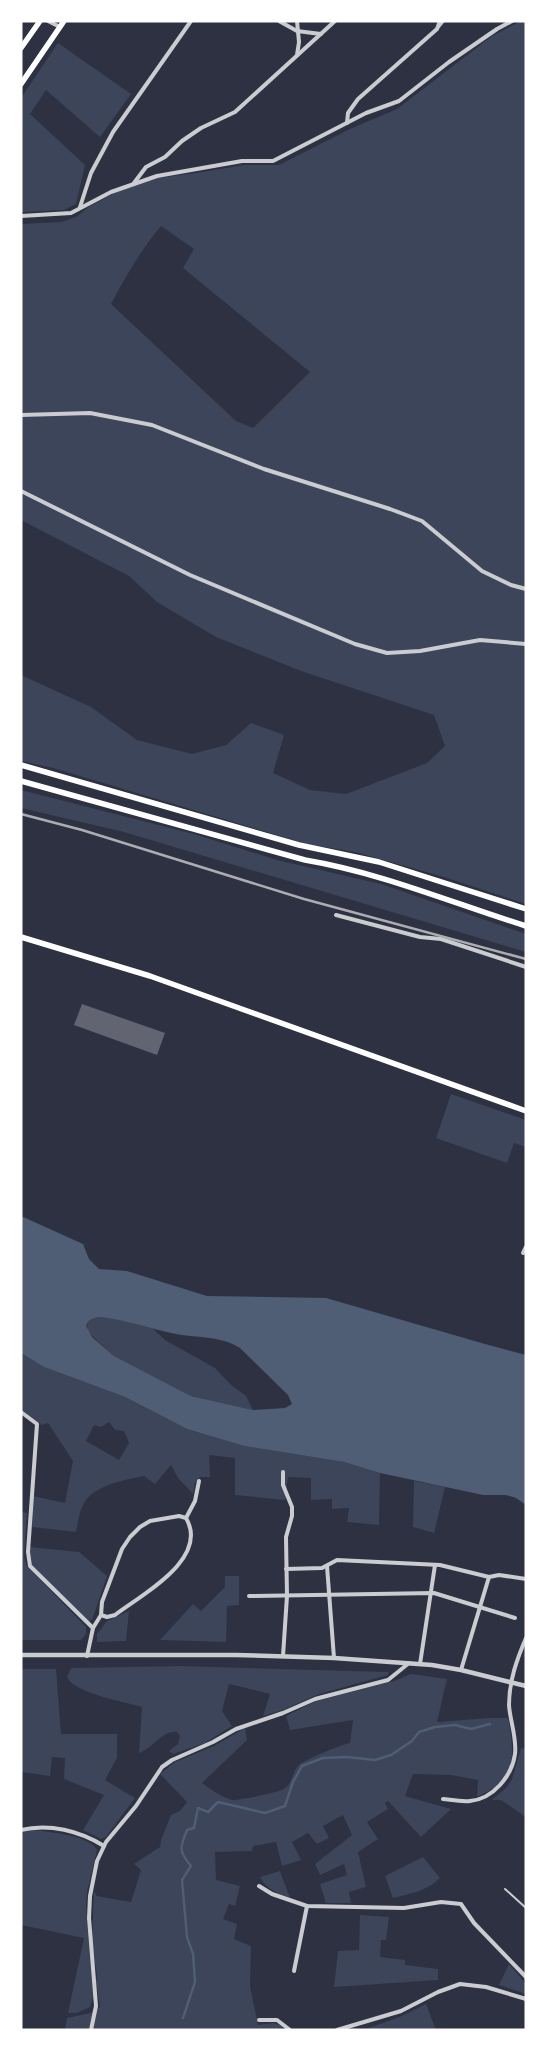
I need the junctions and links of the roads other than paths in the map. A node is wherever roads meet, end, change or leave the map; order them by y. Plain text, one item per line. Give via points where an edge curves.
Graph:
1 (40, 21) edge
2 (48, 21) edge
3 (64, 21) edge
4 (191, 21) edge
5 (279, 21) edge
6 (298, 21) edge
7 (335, 21) edge
8 (440, 21) edge
9 (444, 21) edge
10 (512, 21) edge
11 (60, 27) junction
12 (437, 28) junction
13 (297, 31) junction
14 (321, 34) junction
15 (21, 48) edge
16 (297, 56) junction
17 (21, 84) edge
18 (347, 123) junction
19 (133, 183) junction
20 (80, 207) junction
21 (21, 216) edge
22 (21, 415) edge
23 (21, 491) edge
24 (526, 589) edge
25 (526, 644) edge
26 (21, 765) edge
27 (21, 781) edge
28 (526, 909) edge
29 (336, 915) dead end
30 (526, 926) edge
31 (21, 937) edge
32 (526, 967) edge
33 (526, 1111) edge
34 (526, 1247) edge
35 (523, 1253) dead end
36 (21, 1412) edge
37 (283, 1472) dead end
38 (199, 1481) dead end
39 (186, 1518) junction
40 (435, 1565) junction
41 (327, 1566) junction
42 (286, 1569) junction
43 (489, 1577) junction
44 (526, 1579) edge
45 (431, 1593) junction
46 (330, 1595) junction
47 (249, 1596) dead end
48 (287, 1596) junction
49 (480, 1606) junction
50 (101, 1615) junction
51 (514, 1618) dead end
52 (93, 1628) junction
53 (526, 1638) edge
54 (21, 1655) edge
55 (87, 1656) junction
56 (283, 1656) junction
57 (334, 1658) junction
58 (410, 1663) junction
59 (420, 1664) junction
60 (462, 1670) junction
61 (511, 1682) junction
62 (526, 1686) edge
63 (443, 1800) dead end
64 (21, 1830) edge
65 (104, 1846) junction
66 (259, 1886) dead end
67 (505, 1889) dead end
68 (307, 1906) junction
69 (526, 1908) edge
70 (294, 1970) dead end
71 (526, 1977) edge
72 (526, 1999) edge
73 (259, 2020) dead end
74 (91, 2030) edge
75 (290, 2030) edge
76 (337, 2030) edge

1 - 15 highway
2 - 11 street
3 - 11 highway
4 - 20 street via 112,132 91,173
5 - 13 street
6 - 13 street
7 - 14 street
8 - 12 street
9 - 12 lane
10 - 18 street via 449,62 399,102
11 - 17 highway
12 - 18 street via 358,99 348,113
13 - 14 street
13 - 16 street
14 - 16 street
16 - 19 street via 235,112 182,141 165,157 146,167
18 - 19 street via 273,161 242,161
19 - 20 street
20 - 21 street via 71,213
22 - 24 street via 90,413 152,425 264,470 422,521 482,571
23 - 25 street via 190,575 355,644 387,653 420,651 480,640
26 - 28 highway via 299,845 379,862
27 - 30 highway via 305,860 395,881
29 - 32 street via 441,940
31 - 33 highway via 150,976
34 - 35 street
36 - 52 street via 37,1424 28,1552 30,1566
37 - 42 street via 283,1485 292,1507 286,1537
38 - 39 street via 195,1501
39 - 50 street via 179,1516 150,1521 130,1537 122,1549 102,1602
39 - 50 street via 191,1532 190,1546 176,1570 115,1615
40 - 41 street via 337,1560
40 - 43 street
40 - 45 street
41 - 42 street
41 - 46 street
42 - 48 street
43 - 44 street via 499,1575
43 - 49 street
45 - 46 street
45 - 49 street
45 - 59 street
46 - 48 street
46 - 57 street
47 - 48 street
48 - 56 street
49 - 51 street
49 - 60 street
50 - 52 street
52 - 55 street
53 - 61 street
54 - 55 street
55 - 56 street
56 - 57 street
57 - 58 street
58 - 59 street
58 - 65 street via 388,1680 315,1699 236,1728 172,1760 162,1767
59 - 60 street
60 - 61 street
61 - 62 street
61 - 63 street via 509,1707 515,1754 508,1775 499,1787 480,1799
64 - 65 street via 52,1828 81,1834
65 - 74 street via 97,1861 90,1896 90,1946 96,2006
66 - 68 street
67 - 69 lane
68 - 70 street
68 - 71 street via 404,1908 441,1902 461,1904 474,1923
72 - 76 street via 486,1986 460,1984 401,2011
73 - 75 street via 277,2020

